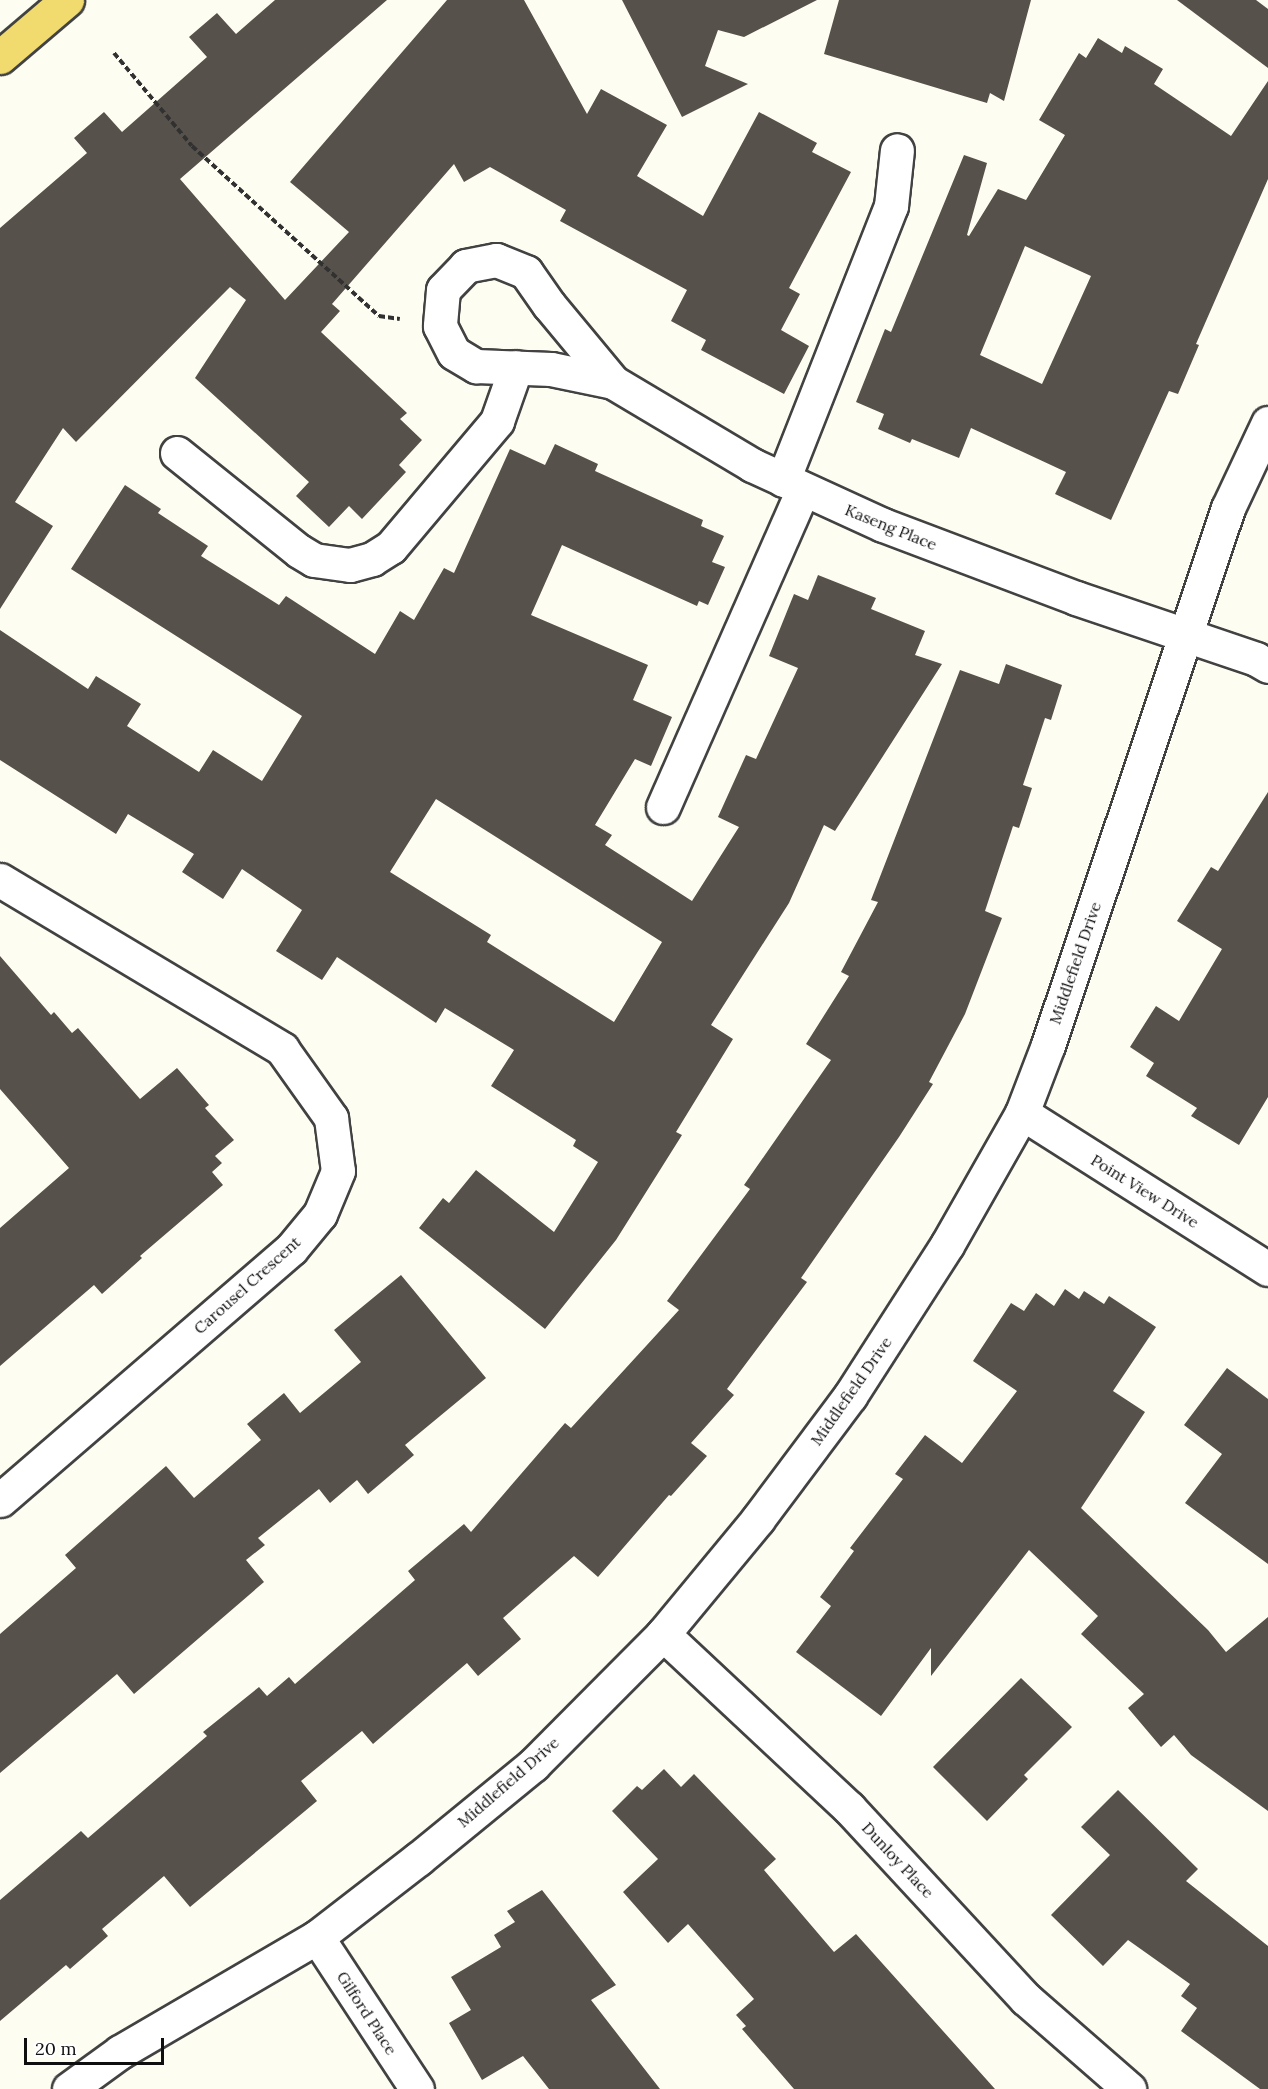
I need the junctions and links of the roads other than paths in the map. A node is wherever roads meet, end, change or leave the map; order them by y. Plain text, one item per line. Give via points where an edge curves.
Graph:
1 (67, 0) edge
2 (0, 57) edge
3 (897, 150) dead end
4 (516, 367) junction
5 (613, 382) junction
6 (1268, 423) edge
7 (177, 453) dead end
8 (793, 485) junction
9 (1185, 635) junction
10 (1268, 666) edge
11 (663, 807) dead end
12 (0, 880) edge
13 (1022, 1113) junction
14 (1268, 1269) edge
15 (0, 1500) edge
16 (663, 1634) junction
17 (317, 1936) junction
18 (69, 2089) edge
19 (417, 2089) edge
20 (1129, 2089) edge

1 - 2 main road
3 - 8 street via 891,206
4 - 5 street, Kaseng Place via 551,369
4 - 5 street, Kaseng Place via 476,366 454,353 440,326 443,290 466,266 496,260 526,272
4 - 7 street via 497,421 391,547 372,560 350,565 314,560
5 - 8 street, Kaseng Place
6 - 9 street, Middlefield Drive via 1228,508
8 - 9 street, Kaseng Place via 883,525
8 - 11 street
9 - 10 street, Kaseng Place
9 - 13 street, Middlefield Drive
12 - 15 street, Carousel Crescent via 282,1049 331,1118 338,1171 320,1214 291,1249
13 - 14 street, Point View Drive
13 - 16 street, Middlefield Drive via 947,1245 850,1396 758,1519
16 - 17 street, Middlefield Drive via 533,1766
16 - 20 street, Dunloy Place via 849,1808 1026,1999
17 - 18 street, Middlefield Drive via 120,2052
17 - 19 street, Gilford Place

